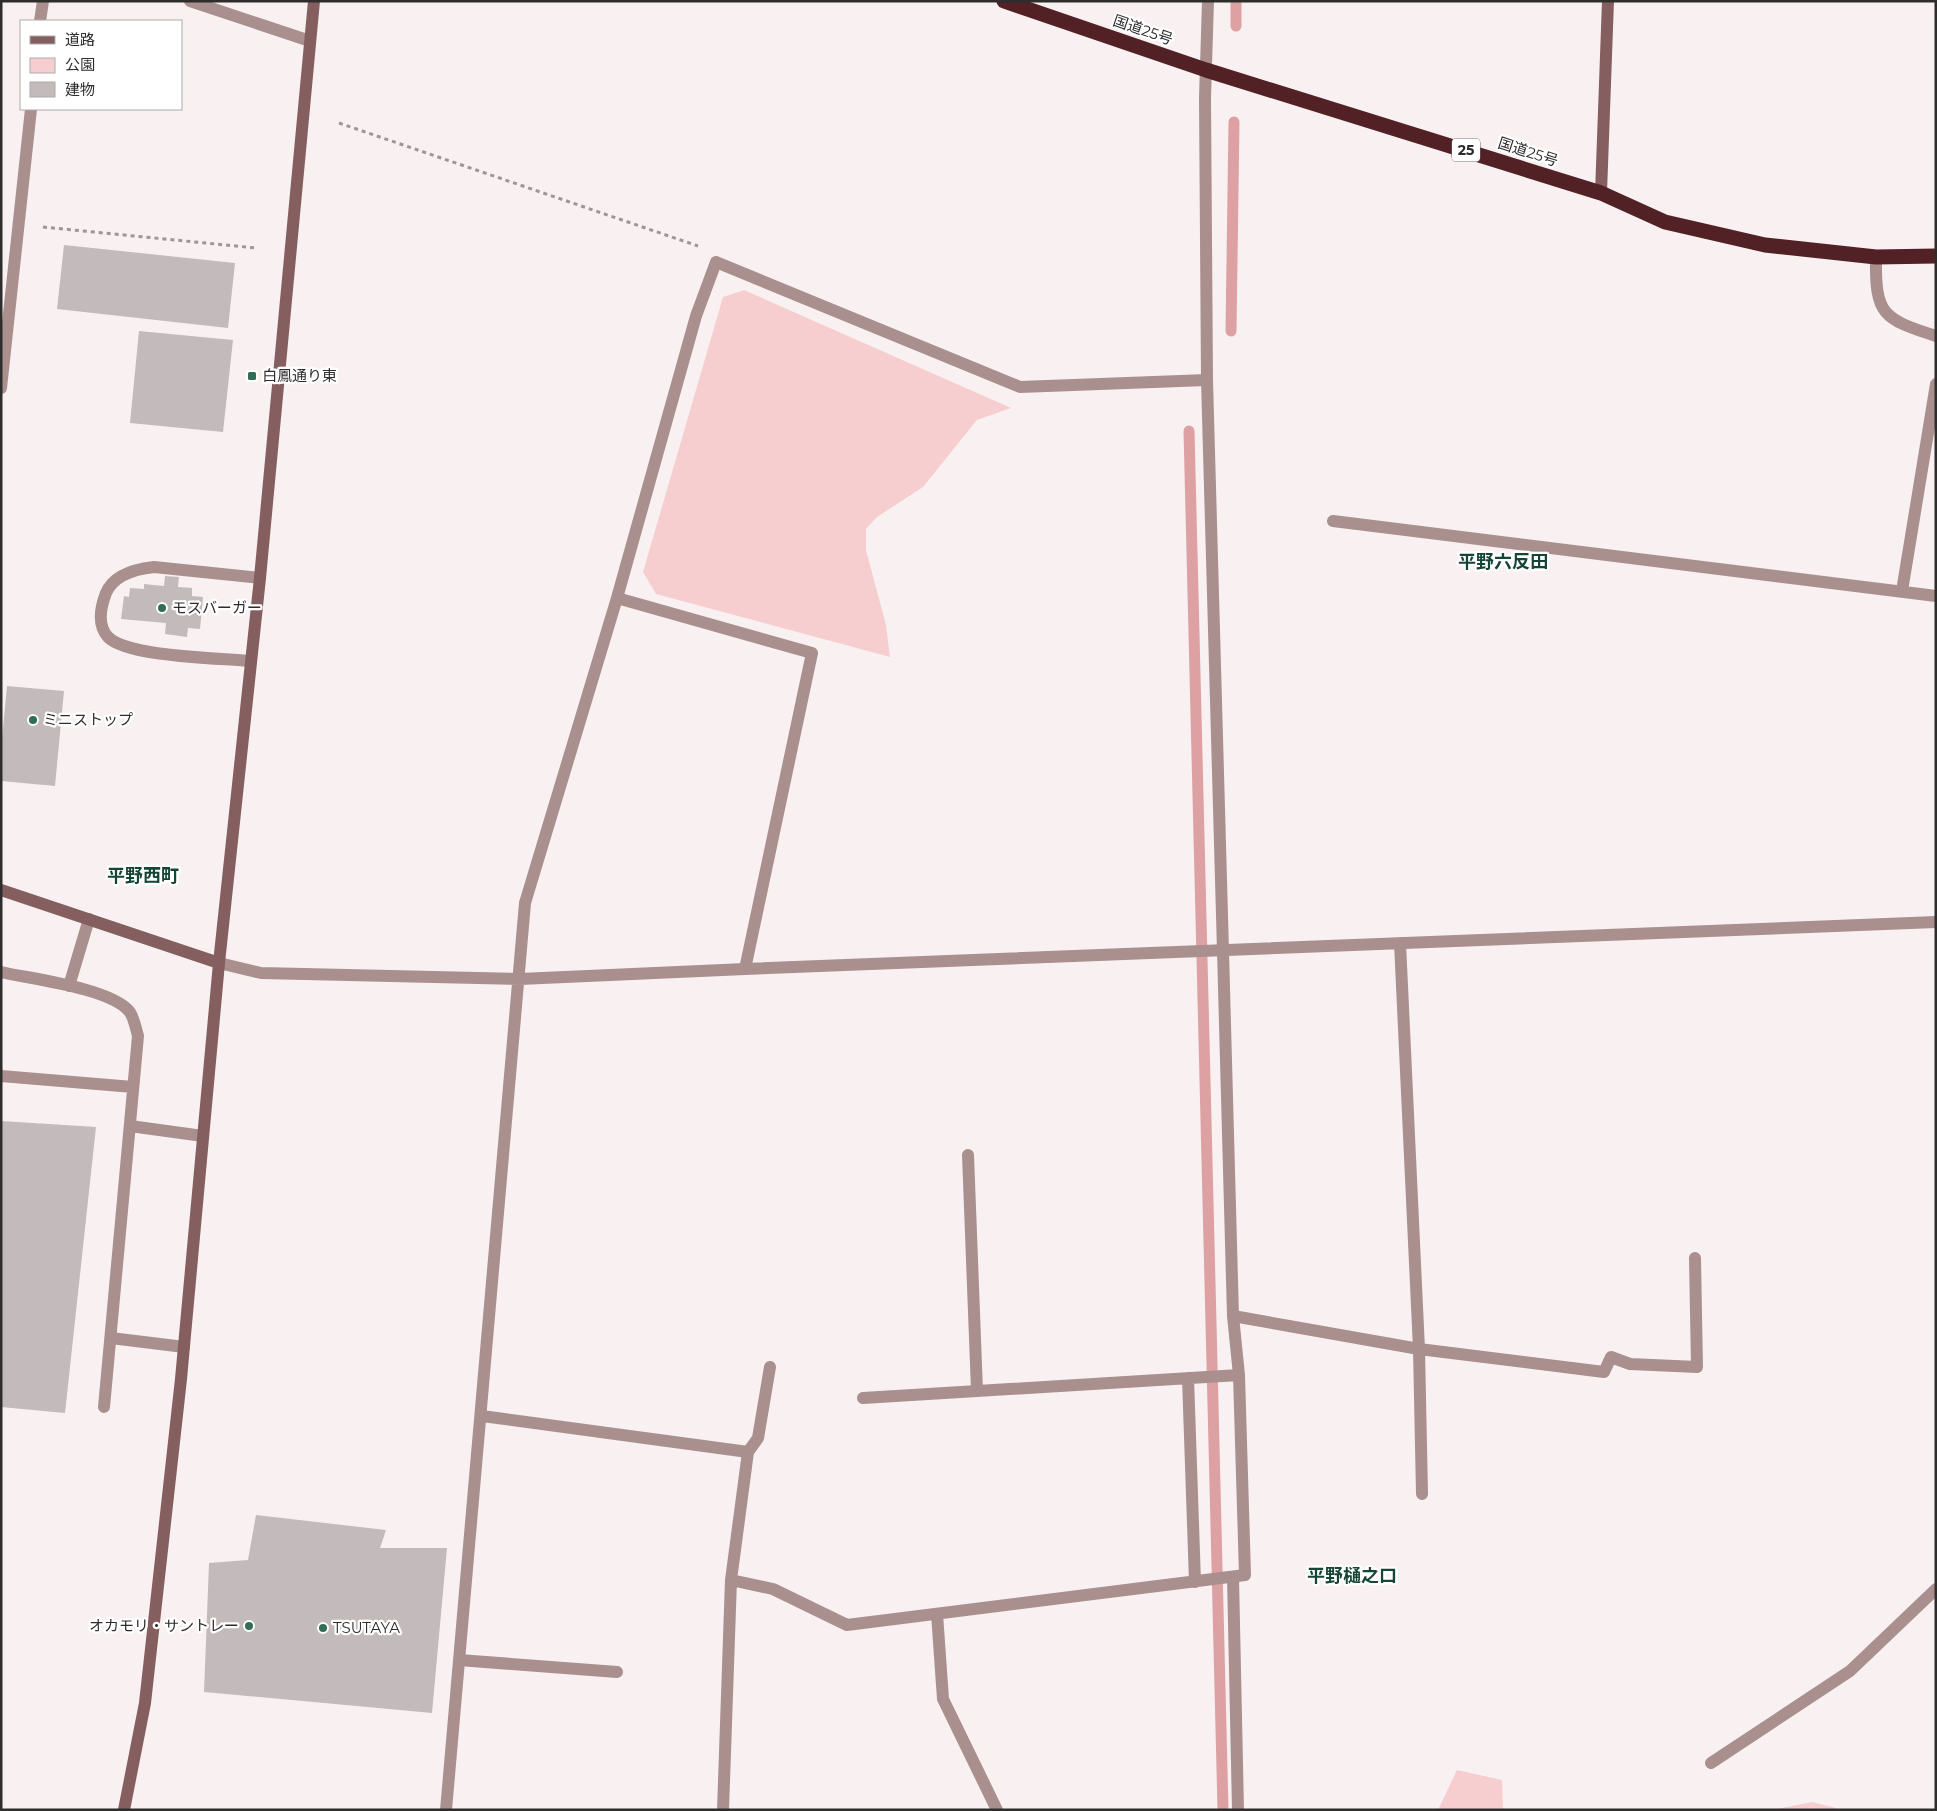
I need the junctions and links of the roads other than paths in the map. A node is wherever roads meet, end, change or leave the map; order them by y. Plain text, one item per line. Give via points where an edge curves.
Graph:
1 (43, 1) edge
2 (190, 1) edge
3 (314, 1) edge
4 (1004, 1) edge
5 (1208, 1) edge
6 (1608, 1) edge
7 (40, 20) edge
8 (310, 41) junction
9 (1206, 70) junction
10 (30, 110) edge
11 (1601, 193) junction
12 (1936, 256) edge
13 (8, 257) edge
14 (1876, 257) junction
15 (1936, 336) edge
16 (1207, 380) junction
17 (1936, 384) edge
18 (1, 388) edge
19 (1333, 521) dead end
20 (260, 578) junction
21 (1902, 591) junction
22 (1936, 596) edge
23 (617, 598) junction
24 (250, 661) junction
25 (1, 890) edge
26 (89, 919) junction
27 (1936, 922) edge
28 (1400, 943) junction
29 (1223, 951) junction
30 (219, 962) junction
31 (744, 969) junction
32 (1, 972) edge
33 (520, 980) junction
34 (69, 986) junction
35 (1, 1076) edge
36 (134, 1087) junction
37 (130, 1126) junction
38 (203, 1136) junction
39 (968, 1155) dead end
40 (1695, 1258) dead end
41 (1233, 1316) junction
42 (111, 1338) junction
43 (184, 1347) junction
44 (1419, 1350) junction
45 (770, 1367) dead end
46 (1239, 1375) junction
47 (1188, 1378) junction
48 (977, 1391) junction
49 (864, 1398) dead end
50 (104, 1407) dead end
51 (482, 1416) junction
52 (748, 1452) junction
53 (1422, 1494) dead end
54 (1233, 1577) junction
55 (731, 1580) junction
56 (1195, 1582) junction
57 (1936, 1589) edge
58 (938, 1614) junction
59 (459, 1660) junction
60 (617, 1672) dead end
61 (1711, 1763) dead end
62 (124, 1810) edge
63 (446, 1810) edge
64 (723, 1810) edge
65 (997, 1810) edge
66 (1238, 1810) edge

1 - 7 street
2 - 8 street
3 - 8 street
4 - 9 highway, 国道25号 / 25
5 - 9 street
6 - 11 street
8 - 20 street
9 - 11 highway, 国道25号 / 25
9 - 16 street
10 - 13 street via 18,224
11 - 14 highway, 国道25号 / 25 via 1665,222 1765,245
12 - 14 highway, 国道25号 / 25
13 - 18 street
14 - 15 street via 1876,290 1889,318
16 - 23 street via 1020,387 716,262 696,316
16 - 29 street
17 - 21 street
19 - 21 street
20 - 24 street
20 - 24 street via 154,567 137,569 122,575 109,587 102,604 101,623 108,636 120,645 139,651
21 - 22 street
23 - 31 street via 812,653
23 - 33 street via 525,903
24 - 30 street
25 - 26 street
26 - 30 street
26 - 34 street
27 - 28 street
28 - 29 street
28 - 44 street
29 - 31 street
29 - 41 street
30 - 33 street via 261,973
30 - 38 street
31 - 33 street
32 - 34 street
33 - 51 street
34 - 36 street via 110,998 130,1012 138,1036
35 - 36 street
36 - 37 street
37 - 38 street
37 - 42 street
38 - 43 street
39 - 48 street
40 - 44 street via 1698,1367 1630,1364 1611,1357 1604,1372
41 - 44 street
41 - 46 street
42 - 43 street
42 - 50 street
43 - 62 street via 145,1703
44 - 53 street
45 - 52 street via 758,1438
46 - 47 street
46 - 54 street via 1245,1575
47 - 48 street
47 - 56 street
48 - 49 street
51 - 52 street
51 - 59 street
52 - 55 street
54 - 56 street
54 - 66 street
55 - 58 street via 773,1589 847,1625
55 - 64 street
56 - 58 street
57 - 61 street via 1850,1671
58 - 65 street via 943,1699
59 - 60 street
59 - 63 street

